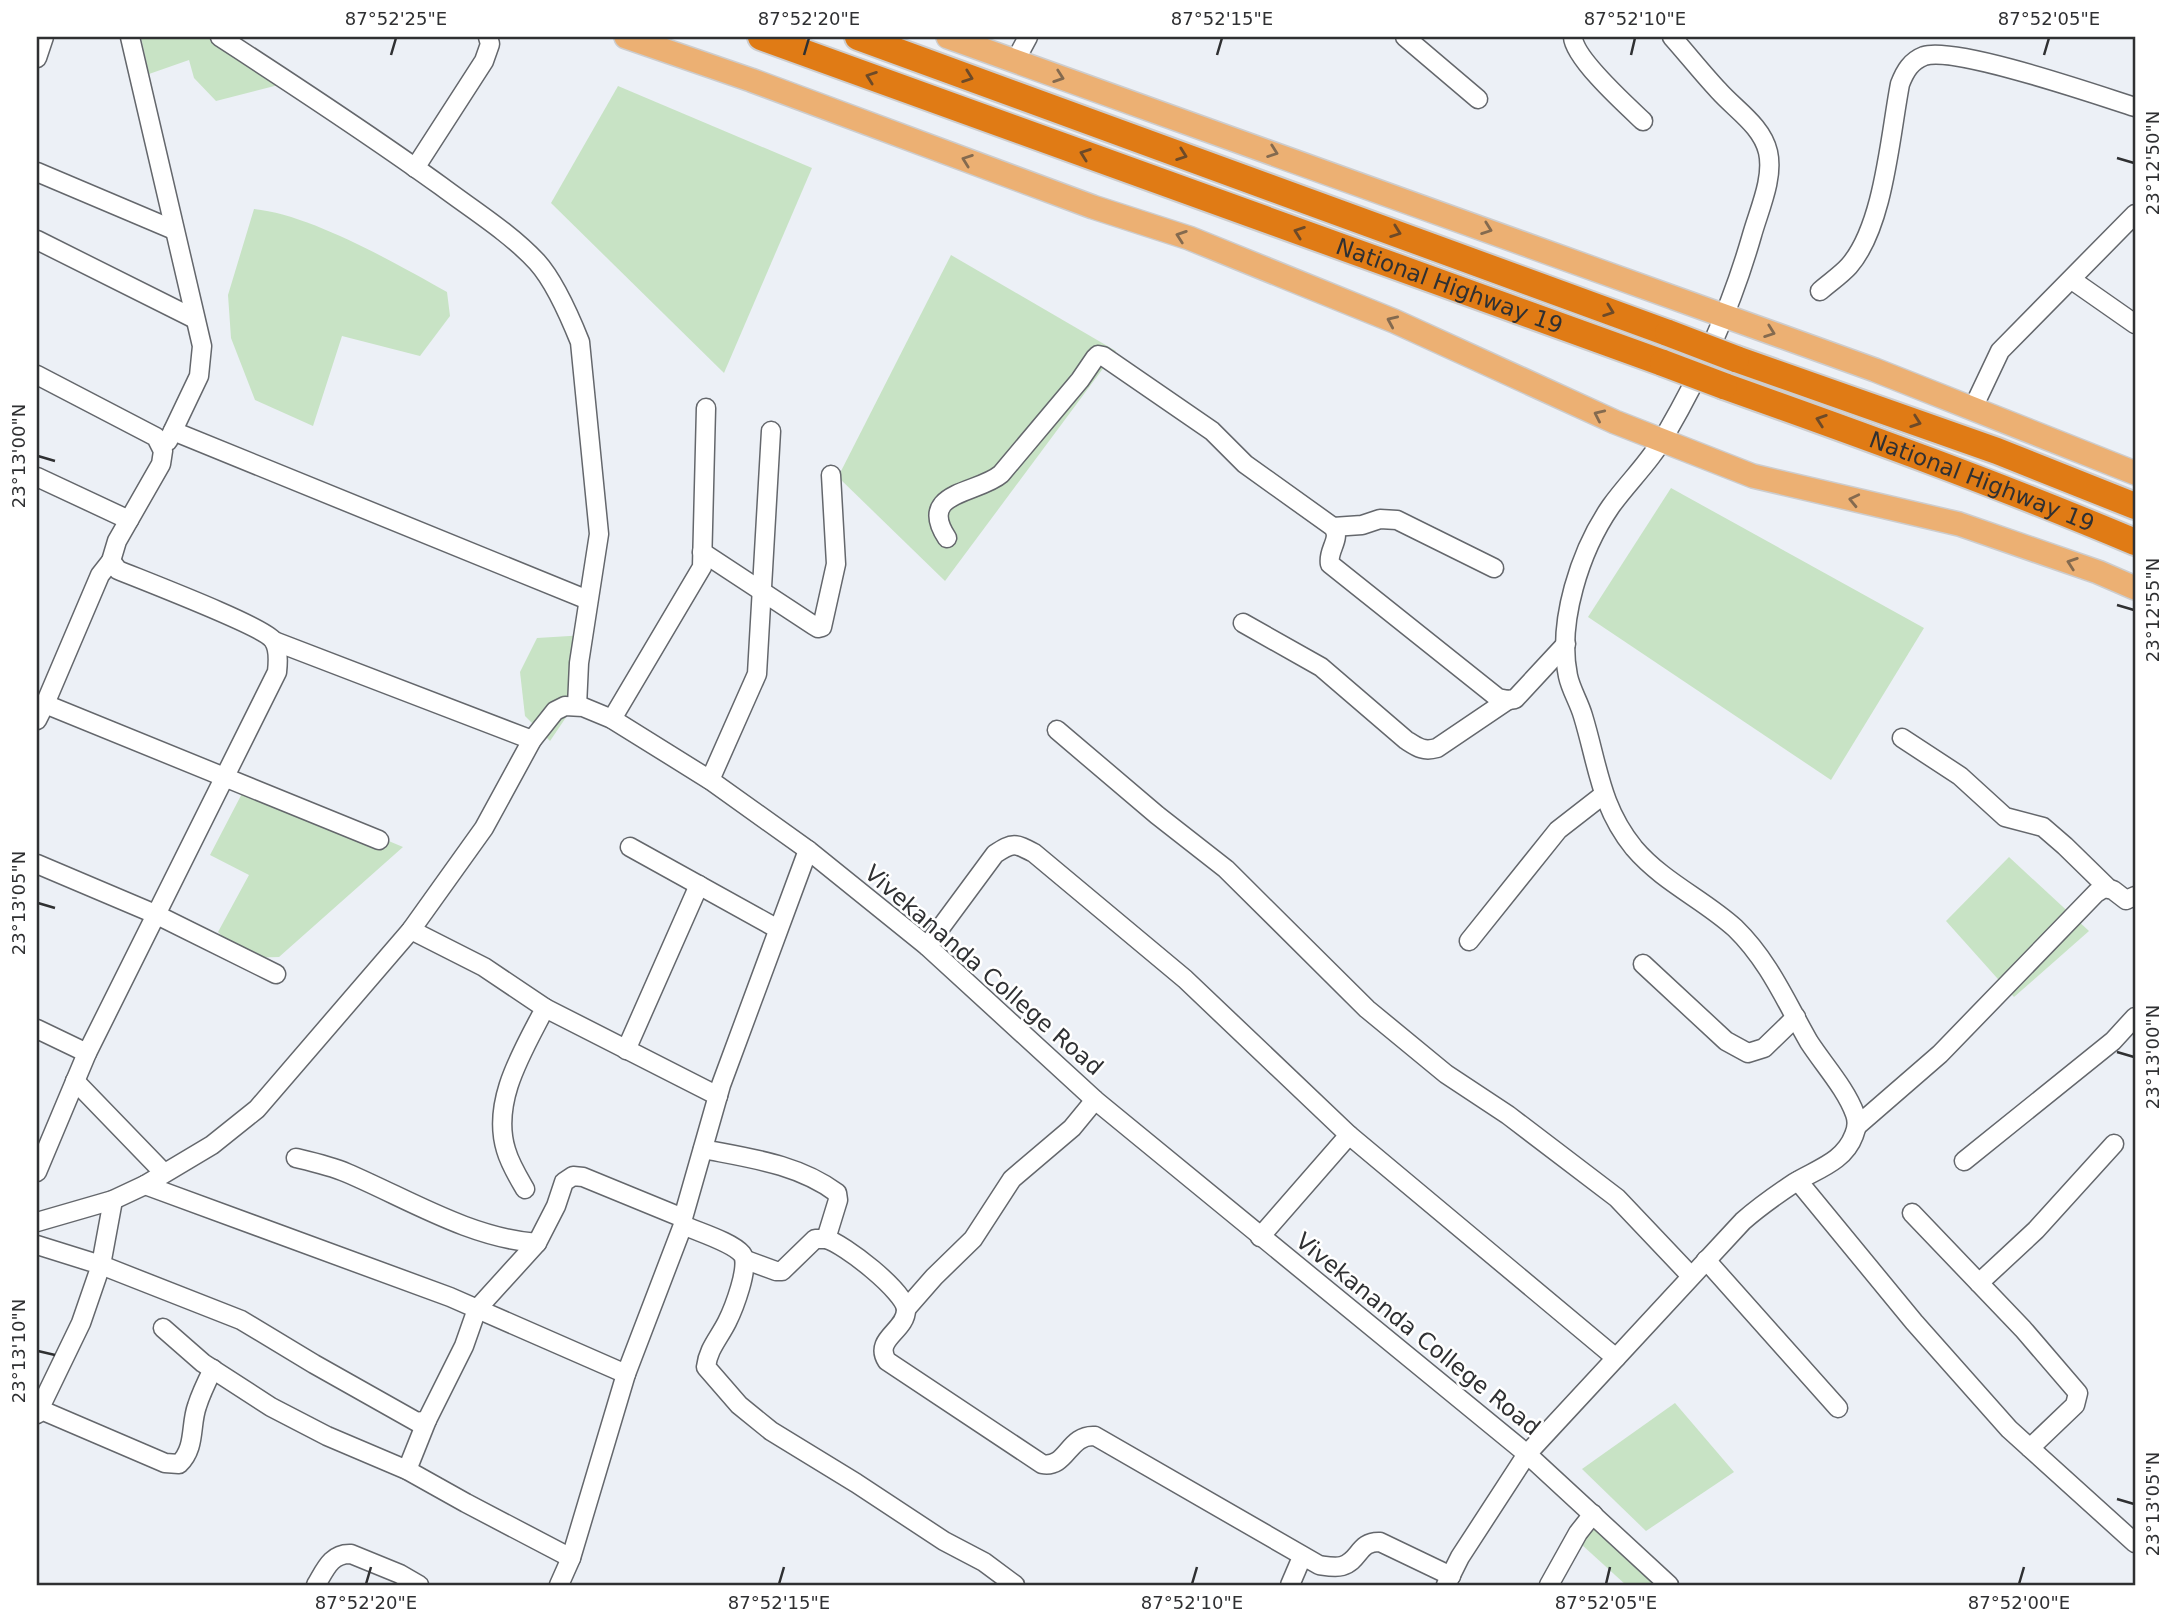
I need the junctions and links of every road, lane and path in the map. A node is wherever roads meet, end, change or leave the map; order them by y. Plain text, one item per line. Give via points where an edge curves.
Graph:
1 (44, 37) edge
2 (130, 37) edge
3 (220, 37) edge
4 (488, 37) edge
5 (626, 37) edge
6 (761, 37) edge
7 (858, 37) edge
8 (948, 37) edge
9 (1405, 37) edge
10 (1573, 37) edge
11 (1672, 37) edge
12 (37, 58) edge
13 (1478, 99) dead end
14 (2135, 107) edge
15 (1643, 121) dead end
16 (415, 168) junction
17 (37, 172) edge
18 (2135, 214) edge
19 (174, 230) junction
20 (37, 240) edge
21 (2072, 280) junction
22 (1820, 291) dead end
23 (1726, 316) junction
24 (195, 319) junction
25 (2135, 324) edge
26 (37, 375) edge
27 (706, 408) dead end
28 (1973, 408) junction
29 (173, 431) junction
30 (771, 431) dead end
31 (1662, 442) junction
32 (163, 451) junction
33 (2135, 473) edge
34 (831, 475) dead end
35 (37, 477) edge
36 (2135, 506) edge
37 (129, 520) junction
38 (1334, 527) junction
39 (947, 538) dead end
40 (2135, 542) edge
41 (702, 552) junction
42 (111, 561) junction
43 (1494, 568) dead end
44 (2135, 588) edge
45 (762, 593) junction
46 (588, 600) junction
47 (1243, 623) dead end
48 (274, 640) junction
49 (1566, 644) junction
50 (1508, 700) junction
51 (45, 704) junction
52 (577, 706) junction
53 (612, 719) junction
54 (37, 720) edge
55 (1057, 730) dead end
56 (1902, 738) dead end
57 (532, 740) junction
58 (224, 777) junction
59 (710, 780) junction
60 (1603, 795) junction
61 (379, 840) dead end
62 (630, 847) dead end
63 (808, 850) junction
64 (37, 864) edge
65 (699, 885) junction
66 (2108, 888) junction
67 (2132, 903) edge
68 (155, 914) junction
69 (778, 929) junction
70 (411, 930) junction
71 (1469, 941) dead end
72 (927, 946) junction
73 (1643, 964) dead end
74 (276, 974) dead end
75 (545, 1008) junction
76 (1796, 1017) junction
77 (2135, 1017) edge
78 (37, 1029) edge
79 (626, 1049) junction
80 (87, 1053) junction
81 (75, 1081) junction
82 (718, 1096) junction
83 (1094, 1100) junction
84 (1857, 1126) junction
85 (1349, 1135) junction
86 (2114, 1144) dead end
87 (702, 1149) junction
88 (296, 1158) dead end
89 (1964, 1161) dead end
90 (37, 1172) edge
91 (164, 1173) junction
92 (1798, 1181) junction
93 (145, 1185) junction
94 (525, 1189) dead end
95 (113, 1200) junction
96 (1913, 1213) dead end
97 (37, 1222) edge
98 (683, 1222) junction
99 (1260, 1237) junction
100 (826, 1239) junction
101 (537, 1243) junction
102 (37, 1245) edge
103 (746, 1260) junction
104 (1706, 1260) junction
105 (101, 1265) junction
106 (1691, 1276) junction
107 (1979, 1283) junction
108 (477, 1309) junction
109 (906, 1309) junction
110 (163, 1328) dead end
111 (1616, 1358) junction
112 (212, 1369) junction
113 (626, 1374) junction
114 (1838, 1408) dead end
115 (38, 1412) edge
116 (427, 1420) junction
117 (2030, 1448) junction
118 (1527, 1454) junction
119 (407, 1470) junction
120 (1593, 1514) junction
121 (2135, 1543) edge
122 (1302, 1557) junction
123 (571, 1558) junction
124 (1448, 1581) edge
125 (316, 1585) edge
126 (419, 1585) edge
127 (559, 1585) edge
128 (1015, 1585) edge
129 (1290, 1585) edge
130 (1549, 1585) edge
131 (1669, 1585) edge

1 - 12 street
2 - 19 street
3 - 16 street
4 - 16 street via 484,61
31 -> 5 main road via 1394,321 1189,239
40 -> 6 highway, National Highway 19, bridge via 1910,452
7 -> 36 highway, bridge via 1997,451
8 -> 23 main road
9 - 13 street
10 - 15 street via 1580,54
11 - 23 street via 1757,129 1767,149 1764,194
14 - 22 street via 1970,58 1926,55 1913,62 1900,84 1871,227 1849,266
16 - 46 street via 537,263 580,342 599,534
17 - 19 street
18 - 21 street
19 - 24 street
20 - 24 street
21 - 25 street
21 - 28 street via 2000,351
23 -> 28 main road
23 - 31 street
24 - 29 street via 202,365
26 - 32 street via 156,437
27 - 41 street
28 - 33 main road
29 - 32 street
29 - 46 street
30 - 45 street
44 -> 31 main road via 1959,524 1753,476
31 - 49 street via 1613,503 1583,555 1570,604
32 - 37 street via 161,464
34 - 45 street via 836,564 824,623 818,628
35 - 37 street
37 - 42 street
38 - 39 street via 1245,464 1213,431 1098,355 1001,474 988,484 956,493 941,507 940,527
38 - 43 street via 1397,520
38 - 50 street via 1337,538 1330,564 1499,698
41 - 45 street
41 - 53 street via 702,567
42 - 48 street via 118,570
42 - 51 street via 100,575
45 - 59 street via 757,674
46 - 52 street
47 - 50 street via 1321,667 1421,749 1437,748
48 - 57 street
48 - 58 street via 277,672
49 - 50 street via 1524,691
49 - 60 street via 1567,674
51 - 54 street
51 - 58 street
52 - 53 street, Vivekananda College Road
52 - 57 street via 555,711
53 - 59 street, Vivekananda College Road
55 - 106 street via 1226,869 1376,1017 1617,1198
56 - 66 street via 1960,776 2005,817 2043,827
57 - 70 street via 484,828
58 - 61 street
58 - 68 street
59 - 63 street, Vivekananda College Road
60 - 71 street via 1558,830
60 - 76 street via 1634,848 1752,946
62 - 65 street
63 - 69 street
63 - 72 street, Vivekananda College Road
64 - 68 street
65 - 69 street
65 - 79 street
66 - 67 street
66 - 84 street via 2096,893 1940,1054
68 - 74 street
68 - 80 street
69 - 82 street
70 - 75 street via 484,967
70 - 91 street via 257,1109
72 - 83 street, Vivekananda College Road
72 - 85 street via 995,854 1018,845 1034,853 1185,979
73 - 76 street via 1726,1041 1748,1053 1764,1048
75 - 79 street
75 - 94 street via 512,1077 502,1111 506,1150
76 - 84 street via 1850,1104
77 - 89 street via 2113,1041
78 - 80 street
79 - 82 street
80 - 81 street
81 - 90 street
81 - 91 street
82 - 87 street
83 - 99 street, Vivekananda College Road
83 - 109 street via 1072,1128 1012,1179 973,1239
84 - 92 street via 1846,1150 1833,1163
85 - 99 street
85 - 111 street
86 - 107 street via 2036,1230
87 - 98 street
87 - 100 street via 776,1163 829,1187 838,1200
88 - 101 street via 345,1171 402,1200 497,1237
91 - 93 street
92 - 104 street via 1760,1206
92 - 117 street via 1914,1322
93 - 95 street
93 - 108 street
95 - 97 street
95 - 105 street
96 - 107 street
98 - 101 street via 635,1197 573,1176 564,1182
98 - 103 street via 733,1247
98 - 113 street
99 - 118 street, Vivekananda College Road
100 - 103 street via 815,1239 782,1271
100 - 109 street via 866,1264 902,1299
101 - 108 street
102 - 105 street
103 - 128 street via 727,1321 707,1356 706,1367 712,1376 771,1431
104 - 106 street
104 - 114 street
105 - 115 street via 81,1323
105 - 116 street via 241,1320 399,1413 417,1422
106 - 111 street
107 - 117 street via 2078,1393 2075,1405
108 - 113 street
108 - 116 street
109 - 122 street via 903,1321 885,1342 887,1361 1042,1464 1056,1463 1078,1440 1095,1436
110 - 112 street
111 - 118 street
112 - 115 street via 180,1464 164,1463
112 - 119 street via 271,1407
113 - 123 street
116 - 119 street
117 - 121 street
118 - 120 street, Vivekananda College Road
118 - 124 street
119 - 123 street
120 - 130 street
120 - 131 street, Vivekananda College Road
122 - 124 street via 1319,1565 1341,1567 1363,1546 1380,1542
122 - 129 street
123 - 127 street
125 - 126 street via 336,1557 351,1554

